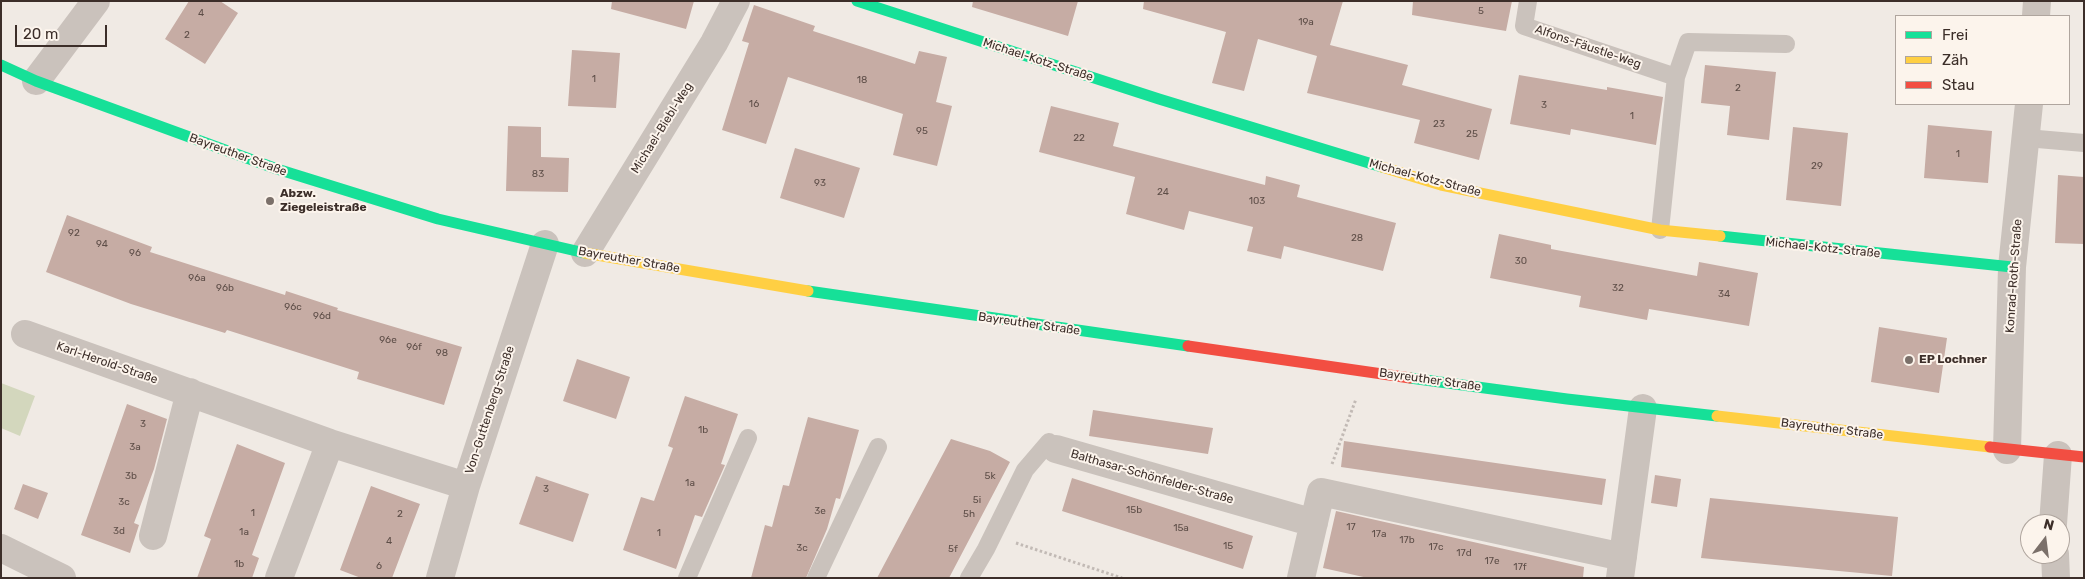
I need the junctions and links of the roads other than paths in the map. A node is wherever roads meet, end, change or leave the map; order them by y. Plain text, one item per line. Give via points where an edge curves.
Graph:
1 (96, 1) edge
2 (736, 1) edge
3 (857, 1) edge
4 (1528, 1) edge
5 (2037, 1) edge
6 (2036, 15) edge
7 (1786, 44) dead end
8 (1, 65) edge
9 (1676, 77) junction
10 (36, 80) junction
11 (2029, 105) edge
12 (2026, 138) junction
13 (2084, 143) edge
14 (1660, 230) junction
15 (545, 244) junction
16 (585, 253) junction
17 (2012, 267) junction
18 (25, 334) dead end
19 (190, 392) junction
20 (1643, 408) junction
21 (748, 438) dead end
22 (330, 443) junction
23 (878, 446) dead end
24 (1052, 446) joint
25 (2007, 450) junction
26 (2071, 456) edge
27 (466, 486) junction
28 (2056, 514) edge
29 (1314, 523) junction
30 (153, 536) dead end
31 (1, 548) edge
32 (2055, 564) edge
33 (1622, 567) edge
34 (442, 577) edge
35 (62, 578) edge
36 (279, 578) edge
37 (688, 578) edge
38 (816, 578) edge
39 (969, 578) edge
40 (1301, 578) edge
41 (2056, 578) edge

1 - 10 street
2 - 16 street, Michael-Biebl-Weg via 714,43
3 - 14 main road, Michael-Kotz-Straße via 1159,99 1441,185
4 - 9 lane, Alfons-Fäustle-Weg via 1524,26
5 - 6 street
7 - 9 lane via 1688,42
8 - 10 main road, Bayreuther Straße
9 - 14 lane
10 - 15 main road, Bayreuther Straße via 277,169 438,219
11 - 12 street, Konrad-Roth-Straße
12 - 13 lane
12 - 17 street, Konrad-Roth-Straße
14 - 17 main road, Michael-Kotz-Straße
15 - 16 main road, Bayreuther Straße
15 - 27 street, Von-Guttenberg-Straße
16 - 20 main road, Bayreuther Straße via 824,294 1366,372
17 - 25 street, Konrad-Roth-Straße
18 - 19 street, Karl-Herold-Straße
19 - 22 street, Karl-Herold-Straße
19 - 30 street
20 - 25 main road, Bayreuther Straße
20 - 33 street
21 - 37 lane
22 - 27 street, Karl-Herold-Straße
22 - 36 street
23 - 38 lane
24 - 29 street, Balthasar-Schönfelder-Straße
24 - 39 lane, Balthasar-Schönfelder-Straße via 1025,470
25 - 26 main road, Bayreuther Straße
26 - 28 street
27 - 34 street, Von-Guttenberg-Straße
29 - 33 street via 1321,492
29 - 40 street
31 - 35 street
32 - 41 street

